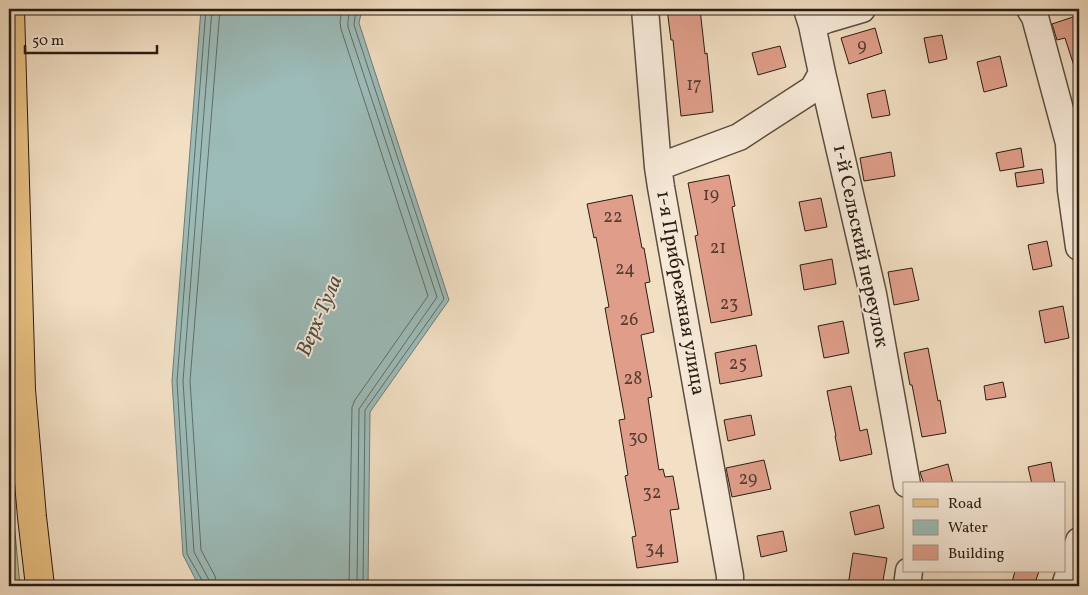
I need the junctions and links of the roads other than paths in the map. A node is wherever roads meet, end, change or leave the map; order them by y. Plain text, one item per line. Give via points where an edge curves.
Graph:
1 (10, 9) edge
2 (645, 9) edge
3 (862, 9) edge
4 (1030, 9) edge
5 (810, 17) edge
6 (822, 73) junction
7 (1074, 141) edge
8 (658, 167) junction
9 (1079, 248) edge
10 (907, 482) edge
11 (1079, 541) edge
12 (909, 572) edge
13 (730, 581) edge
14 (40, 586) edge
15 (907, 586) edge
16 (1065, 586) edge

1 - 14 main road via 21,390
2 - 8 lane, 1-я Прибрежная улица
3 - 5 lane
4 - 7 lane
5 - 6 lane, 1-й Сельский переулок
6 - 8 lane via 813,89 740,137
6 - 10 lane, 1-й Сельский переулок via 872,294
7 - 9 lane via 1071,190
8 - 13 lane, 1-я Прибрежная улица
11 - 16 lane
12 - 15 lane

